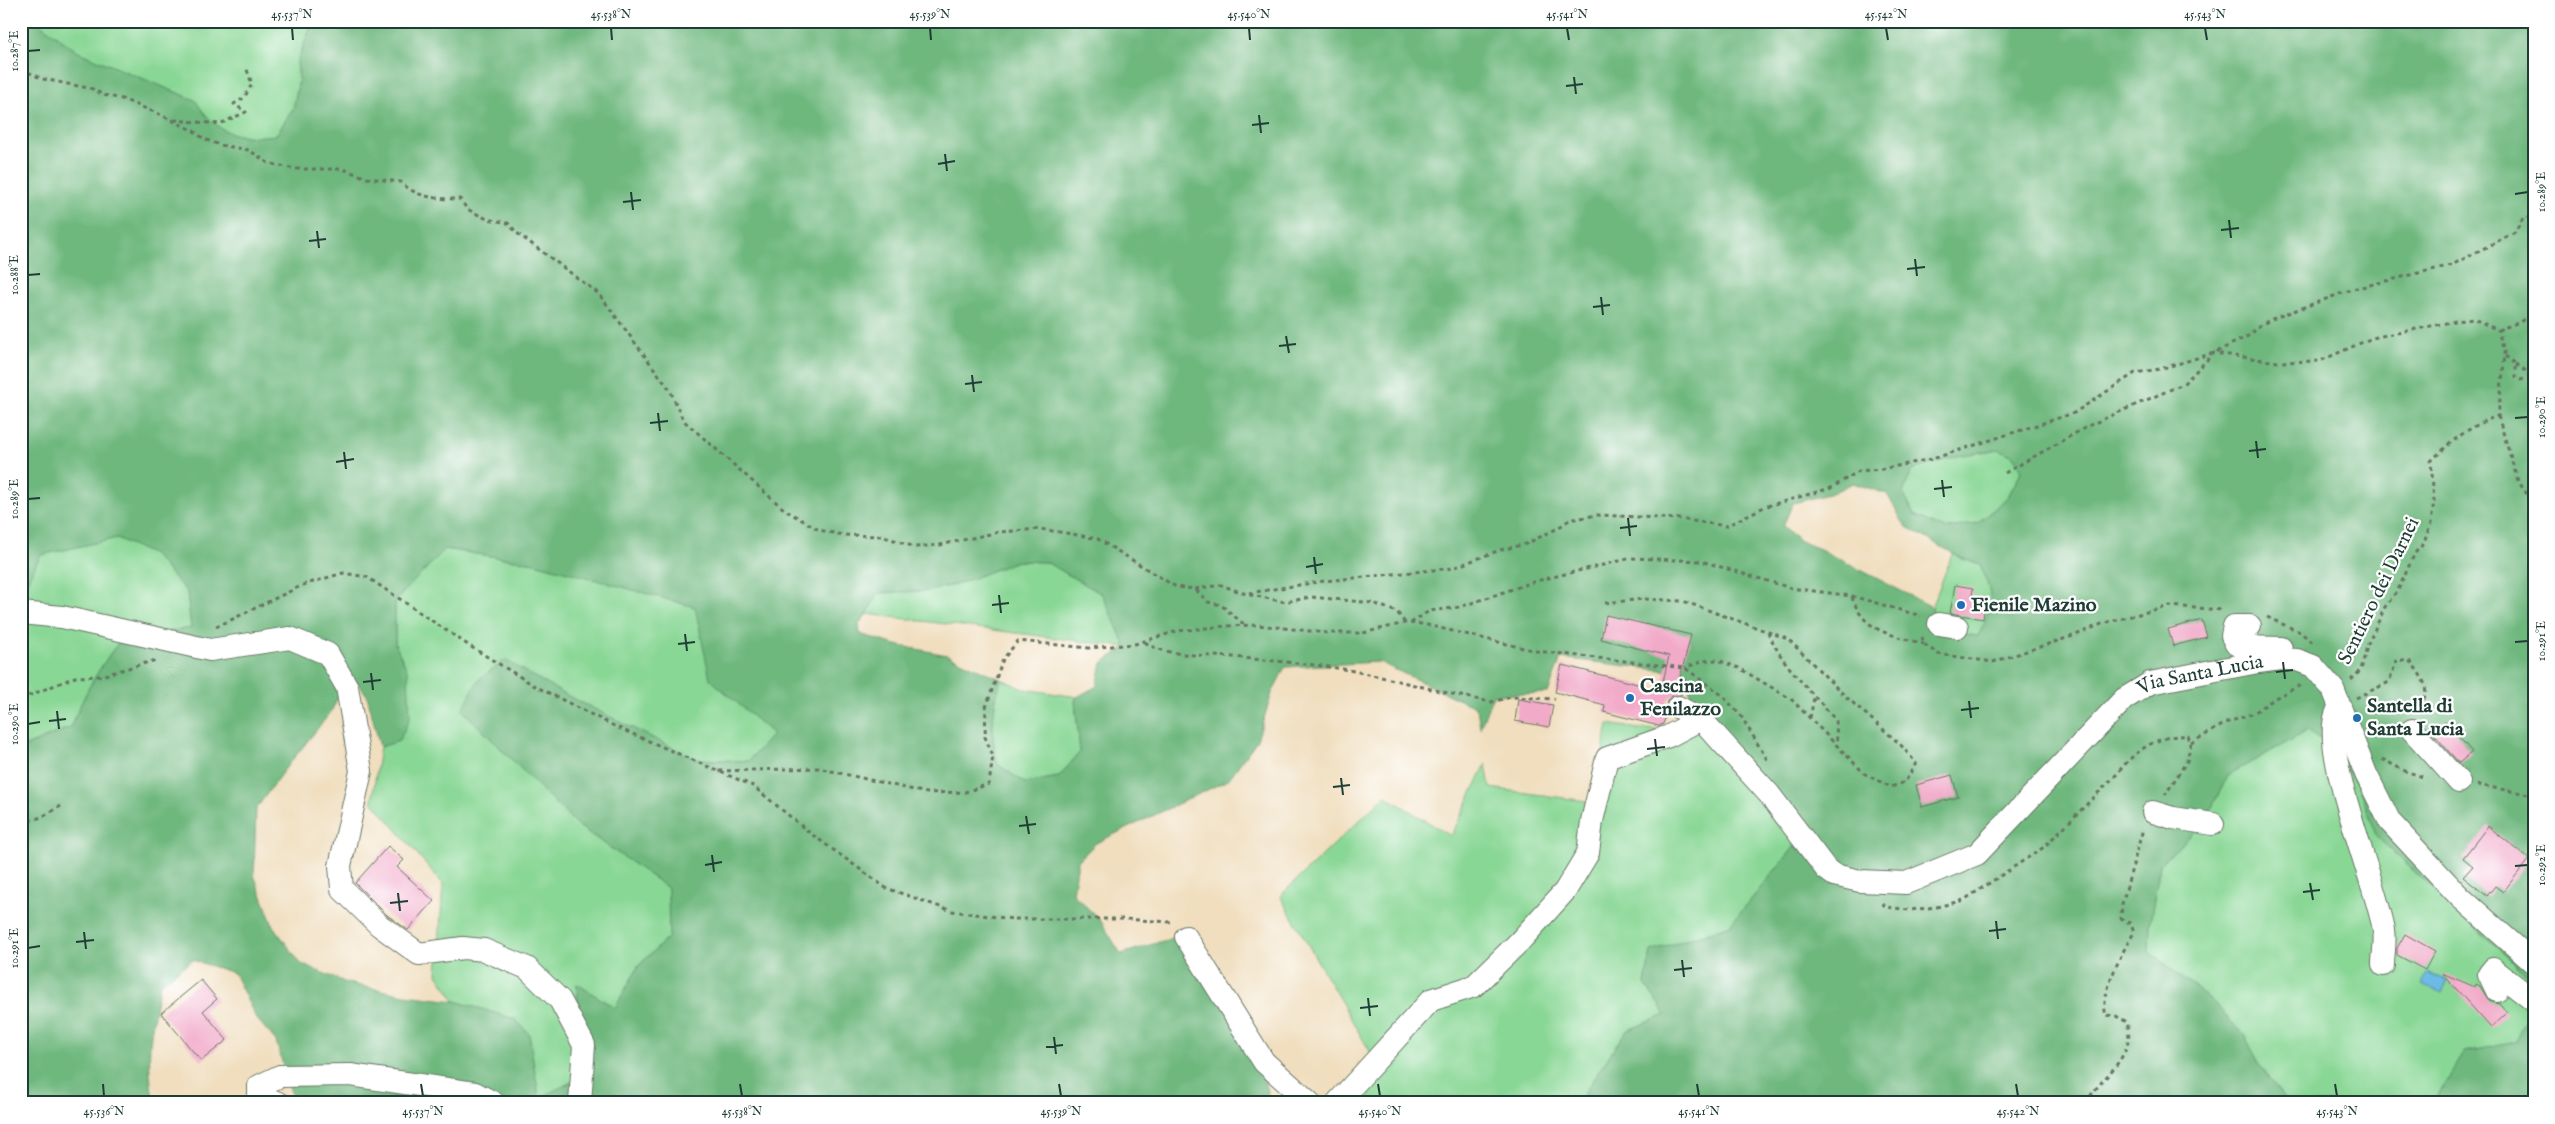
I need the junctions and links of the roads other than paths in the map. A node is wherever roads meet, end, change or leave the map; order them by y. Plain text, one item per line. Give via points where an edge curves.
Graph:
1 (21, 613) edge
2 (2258, 621) road end
3 (2294, 660) junction
4 (2338, 702) junction
5 (1678, 707) dead end
6 (1701, 719) junction
7 (2412, 730) road end
8 (2459, 782) dead end
9 (2153, 812) road end
10 (2213, 824) dead end
11 (1186, 937) road end
12 (2534, 963) edge
13 (2383, 965) dead end
14 (2497, 991) dead end
15 (2534, 1001) edge
16 (278, 1103) edge
17 (494, 1103) edge
18 (580, 1103) edge
19 (1310, 1103) edge
20 (1337, 1103) edge

1 - 18 street via 62,617 210,650 290,638 328,654 348,687 361,771 340,866 342,889 379,925 420,954 462,948 484,950 527,968 560,1000 584,1045
2 - 3 street via 2234,626 2232,636 2236,644 2245,648 2284,648
3 - 4 street, Via Santa Lucia via 2312,666 2322,675
3 - 6 street, Via Santa Lucia via 2258,662 2150,684 2124,699 1977,854 1906,883 1853,880 1826,870 1769,794
4 - 12 street, Via Santa Lucia via 2366,774 2390,822 2460,897
4 - 13 street via 2334,724 2337,769 2379,907 2384,932
5 - 6 street
6 - 20 street via 1668,736 1607,758 1588,853 1565,890 1474,986 1431,1000
7 - 8 street
9 - 10 street
11 - 19 street via 1264,1062
14 - 15 street via 2489,974 2493,969
16 - 17 street via 259,1095 259,1086 280,1076 350,1075 475,1093

